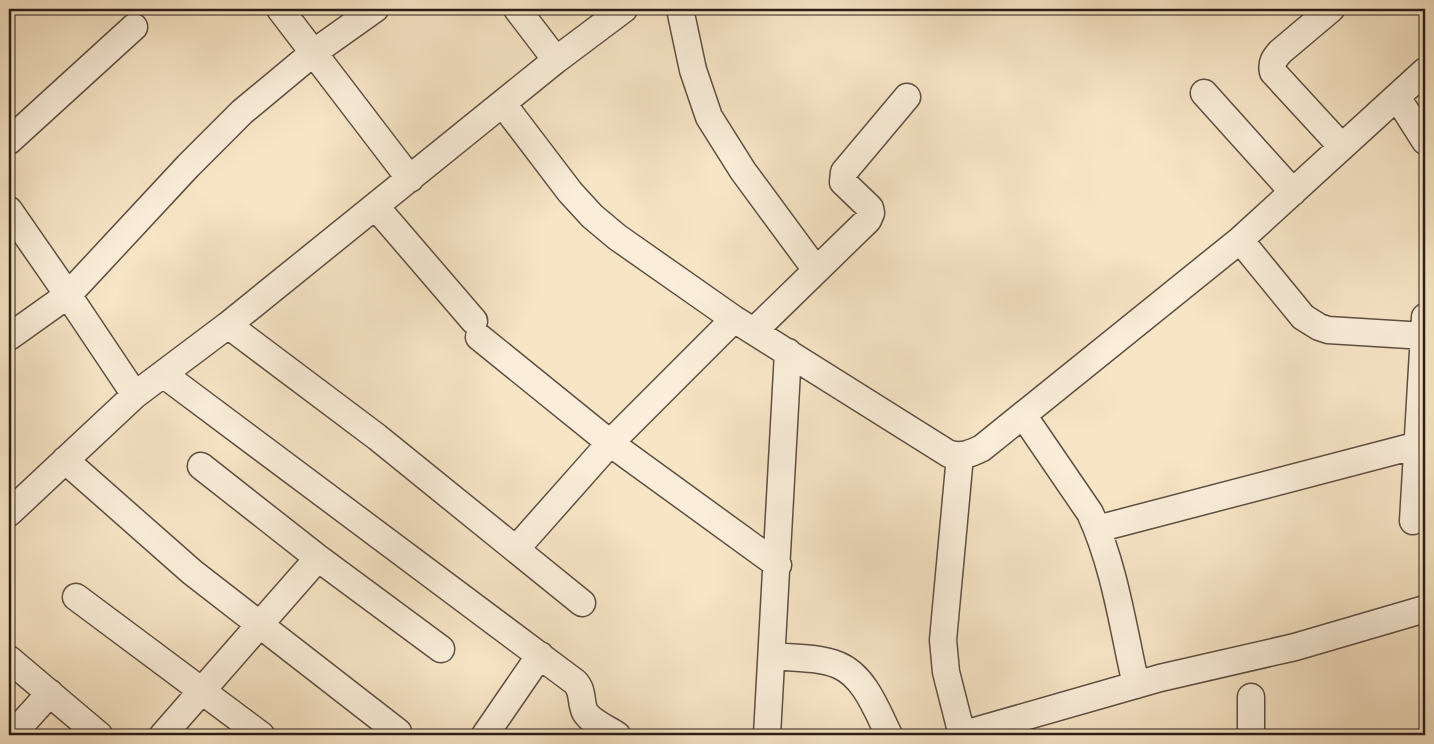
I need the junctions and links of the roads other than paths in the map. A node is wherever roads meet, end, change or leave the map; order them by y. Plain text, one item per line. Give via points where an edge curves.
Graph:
1 (280, 9) edge
2 (376, 9) edge
3 (517, 9) edge
4 (624, 9) edge
5 (680, 9) edge
6 (1331, 9) edge
7 (134, 27) dead end
8 (313, 53) junction
9 (556, 60) junction
10 (1425, 71) edge
11 (1204, 93) dead end
12 (907, 97) dead end
13 (1397, 97) junction
14 (503, 104) junction
15 (9, 141) edge
16 (1425, 141) edge
17 (1342, 147) junction
18 (410, 179) junction
19 (1293, 192) junction
20 (376, 208) junction
21 (9, 210) edge
22 (1240, 240) junction
23 (816, 270) junction
24 (68, 295) junction
25 (228, 325) junction
26 (744, 325) junction
27 (1425, 330) edge
28 (9, 337) edge
29 (788, 352) junction
30 (163, 374) junction
31 (135, 395) junction
32 (1023, 415) junction
33 (610, 443) junction
34 (1418, 445) junction
35 (960, 456) junction
36 (66, 460) junction
37 (201, 466) dead end
38 (9, 513) edge
39 (1413, 520) dead end
40 (1097, 529) junction
41 (516, 549) junction
42 (318, 558) junction
43 (778, 564) junction
44 (76, 597) dead end
45 (582, 603) dead end
46 (1425, 609) edge
47 (259, 624) junction
48 (442, 648) dead end
49 (540, 655) junction
50 (772, 656) junction
51 (9, 659) edge
52 (1136, 685) junction
53 (201, 690) junction
54 (50, 693) junction
55 (1251, 697) dead end
56 (398, 732) dead end
57 (12, 735) edge
58 (98, 735) edge
59 (163, 735) edge
60 (261, 735) edge
61 (485, 735) edge
62 (618, 735) edge
63 (767, 735) edge
64 (889, 735) edge
65 (961, 735) edge
66 (1251, 735) edge

1 - 8 street
2 - 8 street
3 - 9 street
4 - 9 street
5 - 23 street via 693,70 709,117 743,171
6 - 17 street via 1280,52 1272,67 1273,72
7 - 15 street
8 - 18 street
8 - 24 street via 242,112
9 - 14 street
10 - 13 street
11 - 19 street
12 - 23 street via 844,172 843,182 870,208 868,220
13 - 16 street
13 - 17 street
14 - 18 street
14 - 26 street via 592,216 641,255
17 - 19 street
18 - 20 street
19 - 22 street
20 - 25 street
20 - 33 street via 477,329
21 - 24 street
22 - 27 street via 1303,317 1319,327 1328,330
22 - 32 street
23 - 26 street
24 - 28 street
24 - 31 street
25 - 30 street
25 - 41 street via 377,437
26 - 29 street
26 - 33 street
27 - 34 street
29 - 35 street via 949,454
29 - 43 street
30 - 31 street
30 - 49 street
31 - 36 street
32 - 35 street via 982,448
32 - 40 street via 1090,513
33 - 41 street
33 - 43 street
34 - 39 street
34 - 40 street
35 - 65 street via 943,640 946,672
36 - 38 street
36 - 47 street via 172,555
37 - 42 street
40 - 52 street via 1108,558
41 - 45 street
42 - 47 street
42 - 48 street
43 - 50 street
44 - 53 street
46 - 52 street via 1296,647
47 - 53 street
47 - 56 street
49 - 61 street
49 - 62 street via 578,685 587,715
50 - 63 street
50 - 64 street via 819,660 849,671 867,693
51 - 54 street
52 - 65 street
53 - 59 street
53 - 60 street
54 - 57 street
54 - 58 street
55 - 66 street

